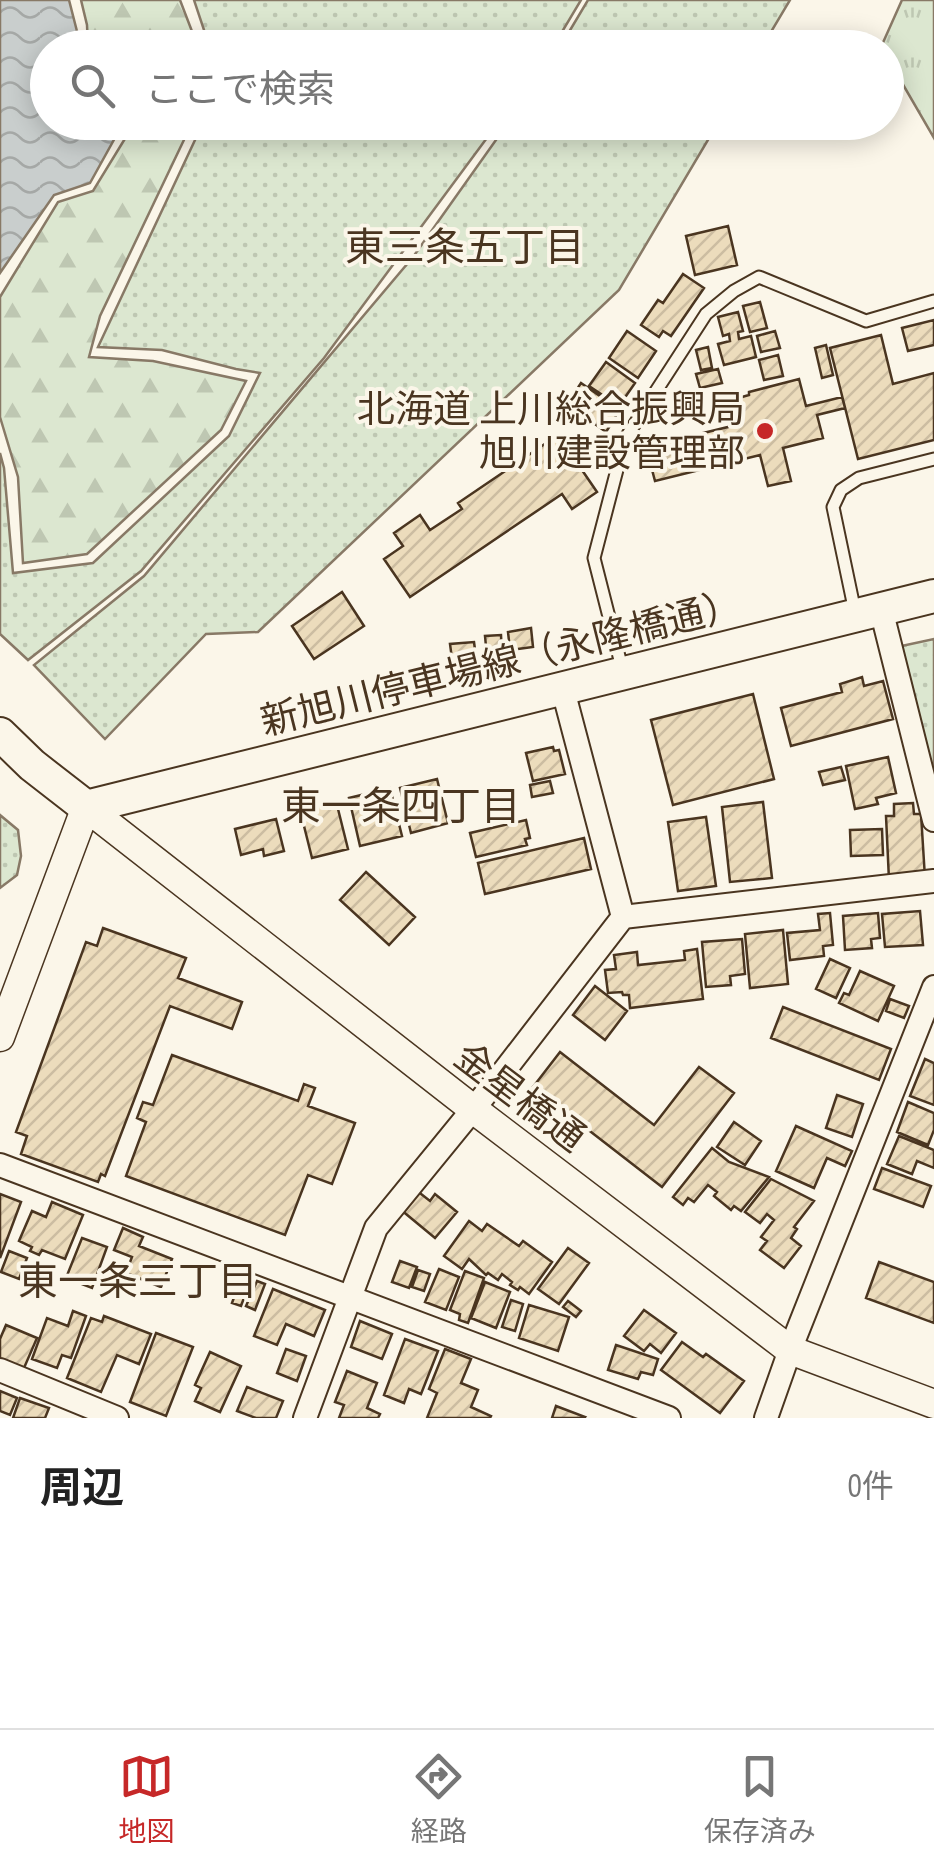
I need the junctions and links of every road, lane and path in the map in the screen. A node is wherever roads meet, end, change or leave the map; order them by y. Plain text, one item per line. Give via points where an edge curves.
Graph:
1 (934, 301) edge
2 (934, 459) edge
3 (934, 596) edge
4 (868, 612) junction
5 (623, 675) junction
6 (563, 690) junction
7 (0, 734) edge
8 (86, 807) junction
9 (934, 820) edge
10 (934, 882) edge
11 (623, 916) junction
12 (934, 987) edge
13 (0, 1036) edge
14 (473, 1109) junction
15 (0, 1164) edge
16 (349, 1298) junction
17 (790, 1350) junction
18 (0, 1370) edge
19 (934, 1404) edge
20 (117, 1418) edge
21 (305, 1418) edge
22 (669, 1418) edge
23 (766, 1418) edge

1 - 5 lane via 866,321 759,277 706,314 625,439 594,558
2 - 4 lane via 859,478 841,490 833,507
3 - 4 main road, 新旭川停車場線（永隆橋通）
4 - 5 main road, 新旭川停車場線（永隆橋通）
4 - 9 street
5 - 6 main road, 新旭川停車場線（永隆橋通）
6 - 8 main road, 新旭川停車場線（永隆橋通）
6 - 11 street
7 - 8 main road
8 - 13 street
8 - 14 street, 金星橋通
10 - 11 street
11 - 14 street
12 - 17 street
14 - 16 street via 376,1228
14 - 17 street, 金星橋通
15 - 16 street
16 - 21 street
16 - 22 street
17 - 19 street, 金星橋通
17 - 23 street
18 - 20 street

